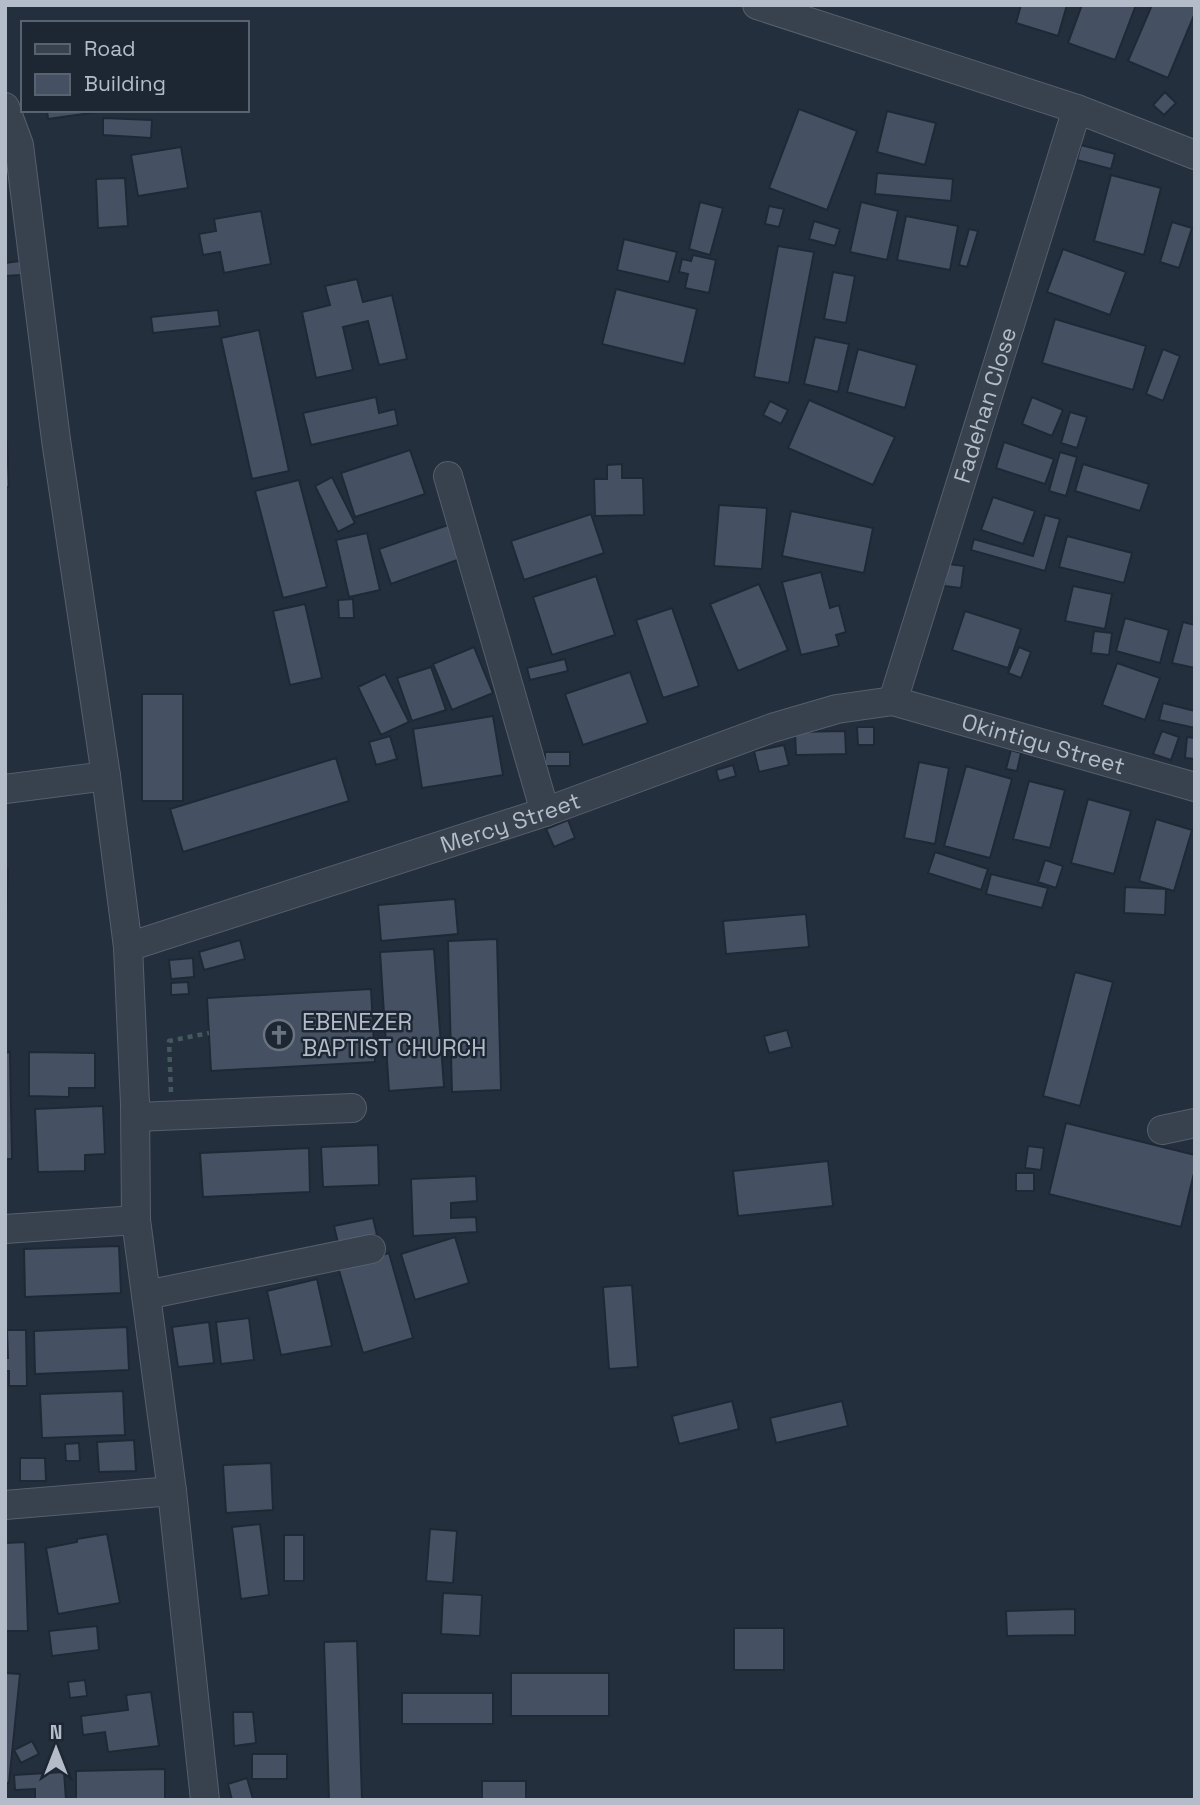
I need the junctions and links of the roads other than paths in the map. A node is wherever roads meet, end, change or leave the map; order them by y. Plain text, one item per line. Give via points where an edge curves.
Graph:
1 (757, 5) edge
2 (5, 107) edge
3 (1077, 109) junction
4 (1195, 155) edge
5 (448, 476) dead end
6 (893, 701) junction
7 (106, 776) junction
8 (1195, 787) edge
9 (5, 789) edge
10 (545, 813) junction
11 (128, 947) junction
12 (352, 1108) dead end
13 (135, 1111) junction
14 (1195, 1123) edge
15 (1162, 1130) dead end
16 (136, 1220) junction
17 (5, 1229) edge
18 (370, 1249) dead end
19 (146, 1296) junction
20 (172, 1491) junction
21 (5, 1505) edge
22 (205, 1800) edge

1 - 3 street
2 - 7 street via 19,145 56,440
3 - 4 street
3 - 6 street, Fadehan Close
5 - 10 street
6 - 8 street, Okintigu Street
6 - 10 street, Mercy Street via 837,709 772,729
7 - 9 street
7 - 11 street
10 - 11 street, Mercy Street
11 - 13 street
12 - 13 street
13 - 16 street
14 - 15 street
16 - 17 street
16 - 19 street
18 - 19 street
19 - 20 street
20 - 21 street
20 - 22 street

